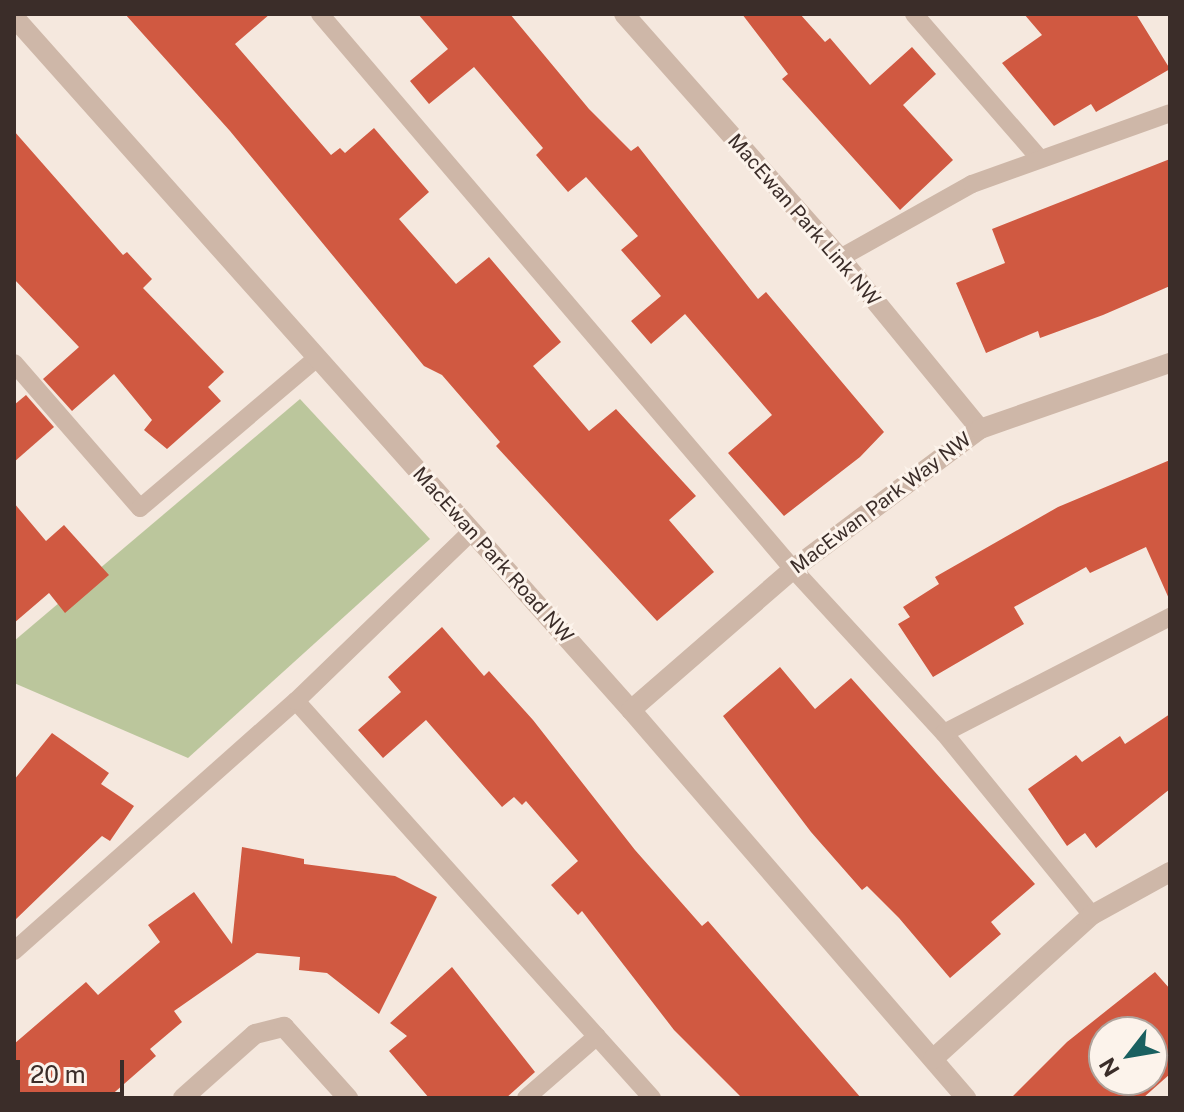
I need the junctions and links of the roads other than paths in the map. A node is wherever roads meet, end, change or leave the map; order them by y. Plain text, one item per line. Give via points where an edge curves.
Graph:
1 (320, 14) edge
2 (624, 14) edge
3 (914, 14) edge
4 (14, 17) edge
5 (1170, 113) edge
6 (1039, 158) junction
7 (840, 258) junction
8 (317, 358) junction
9 (14, 363) edge
10 (1170, 363) edge
11 (980, 429) junction
12 (472, 531) junction
13 (793, 569) junction
14 (1170, 617) edge
15 (296, 701) junction
16 (631, 710) junction
17 (944, 733) junction
18 (1170, 872) edge
19 (1092, 915) junction
20 (14, 951) edge
21 (597, 1036) junction
22 (933, 1059) junction
23 (183, 1098) edge
24 (348, 1098) edge
25 (526, 1098) edge
26 (652, 1098) edge
27 (966, 1098) edge

1 - 13 lane
2 - 7 street, MacEwan Park Link NW
3 - 6 lane
4 - 8 street, MacEwan Park Road NW
5 - 6 lane
6 - 7 lane via 972,184
7 - 11 street, MacEwan Park Link NW
8 - 9 lane via 140,508
8 - 12 street, MacEwan Park Road NW
10 - 11 street, MacEwan Park Way NW
11 - 13 street, MacEwan Park Way NW
12 - 15 lane
12 - 16 street, MacEwan Park Road NW
13 - 16 street, MacEwan Park Way NW
13 - 17 lane
14 - 17 lane
15 - 20 lane
15 - 21 lane
16 - 22 street, MacEwan Park Road NW
17 - 19 lane
18 - 19 street
19 - 22 street
21 - 25 lane
21 - 26 lane
22 - 27 street, MacEwan Park Road NW
23 - 24 street via 255,1034 284,1027

